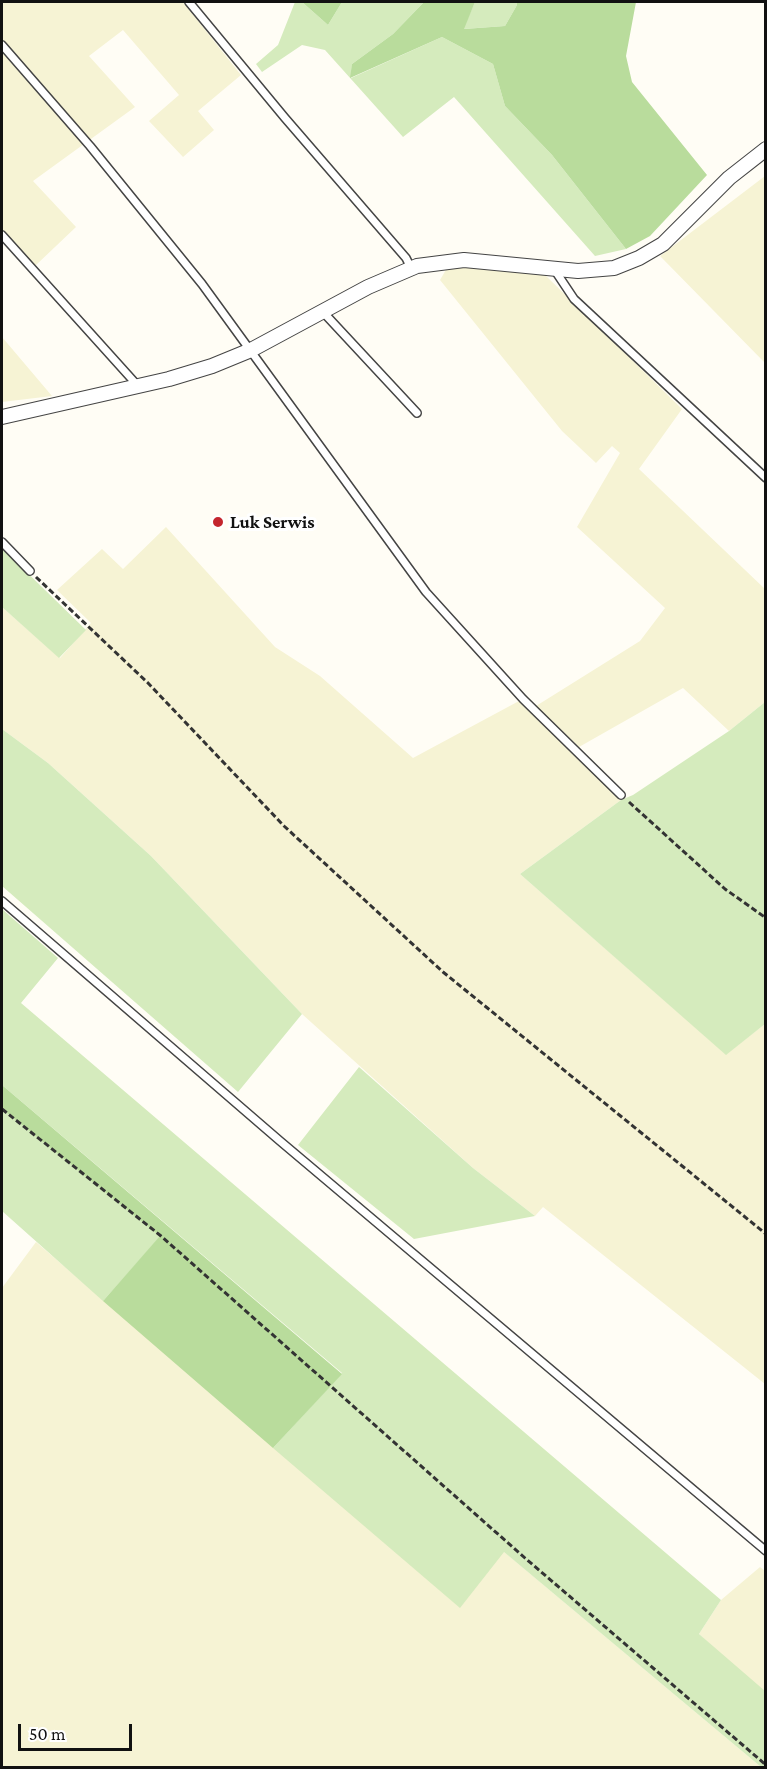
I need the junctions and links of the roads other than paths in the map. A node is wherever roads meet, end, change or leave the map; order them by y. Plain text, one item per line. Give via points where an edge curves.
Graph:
1 (189, 2) edge
2 (2, 45) edge
3 (765, 149) edge
4 (2, 235) edge
5 (411, 268) junction
6 (554, 268) junction
7 (323, 312) junction
8 (251, 350) junction
9 (138, 386) junction
10 (417, 413) dead end
11 (2, 417) edge
12 (765, 478) edge
13 (2, 542) edge
14 (30, 571) road end
15 (621, 795) road end
16 (2, 901) edge
17 (765, 1551) edge

1 - 5 lane
2 - 8 lane via 202,284
3 - 6 street via 729,178 682,228 639,258 614,267
4 - 9 lane
5 - 6 street via 464,260
5 - 7 street
6 - 12 lane via 574,299
7 - 8 street
7 - 10 lane
8 - 9 street via 212,366
8 - 15 lane via 426,592 523,699
9 - 11 street
13 - 14 lane
16 - 17 lane

